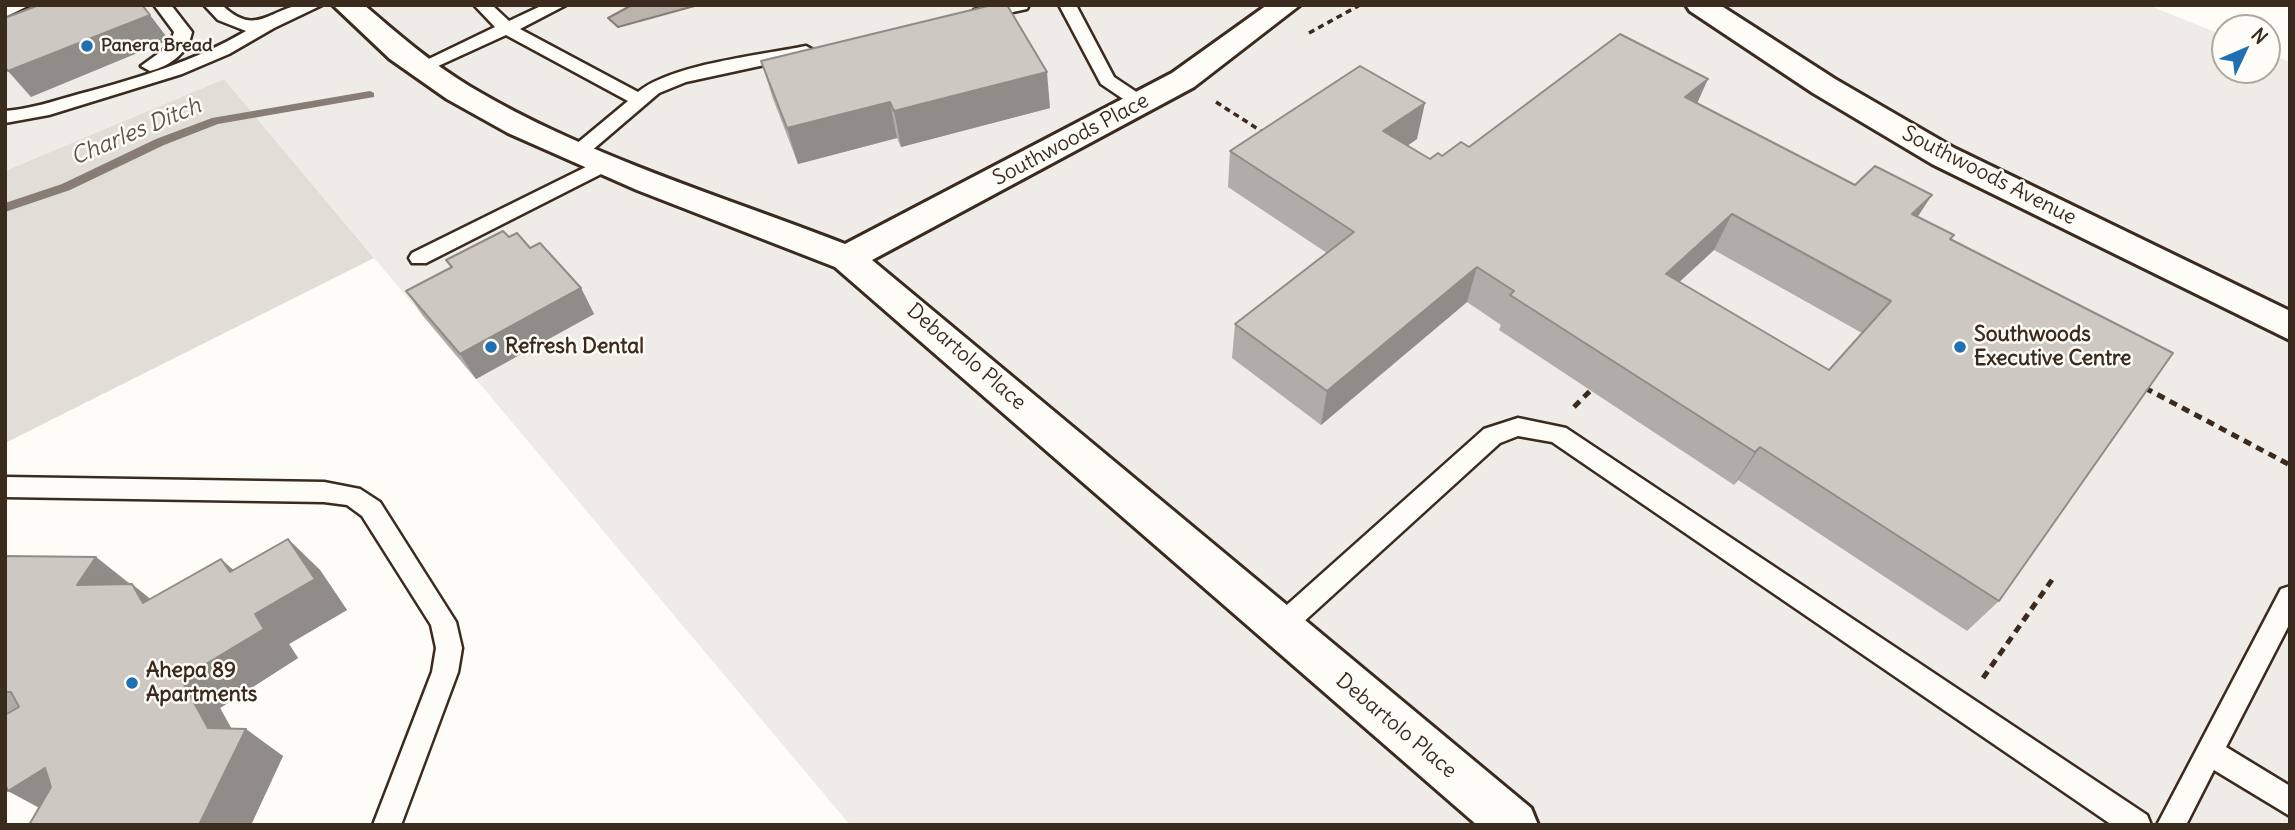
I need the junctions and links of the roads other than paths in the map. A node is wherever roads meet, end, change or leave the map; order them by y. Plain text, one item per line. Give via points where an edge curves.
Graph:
1 (22, 5) edge
2 (162, 5) edge
3 (212, 5) edge
4 (314, 5) edge
5 (347, 5) edge
6 (482, 5) edge
7 (558, 5) edge
8 (1021, 5) edge
9 (1067, 5) edge
10 (1286, 5) edge
11 (1700, 5) edge
12 (5, 12) edge
13 (967, 17) edge
14 (266, 26) junction
15 (506, 28) junction
16 (831, 46) edge
17 (419, 68) junction
18 (89, 98) junction
19 (638, 99) junction
20 (1141, 103) junction
21 (5, 117) edge
22 (590, 159) junction
23 (419, 258) dead end
24 (847, 258) junction
25 (2290, 327) edge
26 (5, 487) edge
27 (2290, 597) edge
28 (1279, 628) junction
29 (2210, 751) junction
30 (2290, 802) edge
31 (387, 825) edge
32 (1514, 825) edge
33 (2137, 825) edge
34 (2171, 825) edge

1 - 12 lane
2 - 18 lane via 183,32 182,43 171,55 103,85
3 - 14 lane via 225,21
4 - 14 lane
5 - 17 street, Debartolo Place
6 - 15 lane
7 - 15 lane
8 - 13 lane
9 - 20 lane via 1107,80
10 - 20 street, Southwoods Place via 1185,79
11 - 25 street, Southwoods Avenue via 1943,156
14 - 18 lane via 241,42 110,94
15 - 17 lane
15 - 19 lane
16 - 19 lane via 681,77
17 - 22 street, Debartolo Place via 514,126
18 - 21 lane
19 - 22 lane
20 - 24 street, Southwoods Place
22 - 23 lane
22 - 24 street, Debartolo Place
24 - 28 street, Debartolo Place
26 - 31 lane via 324,492 352,496 372,509 443,622 449,648 445,672
27 - 29 lane
28 - 32 street, Debartolo Place
28 - 33 lane via 1492,436 1518,427 1558,433
29 - 30 lane
29 - 34 lane

